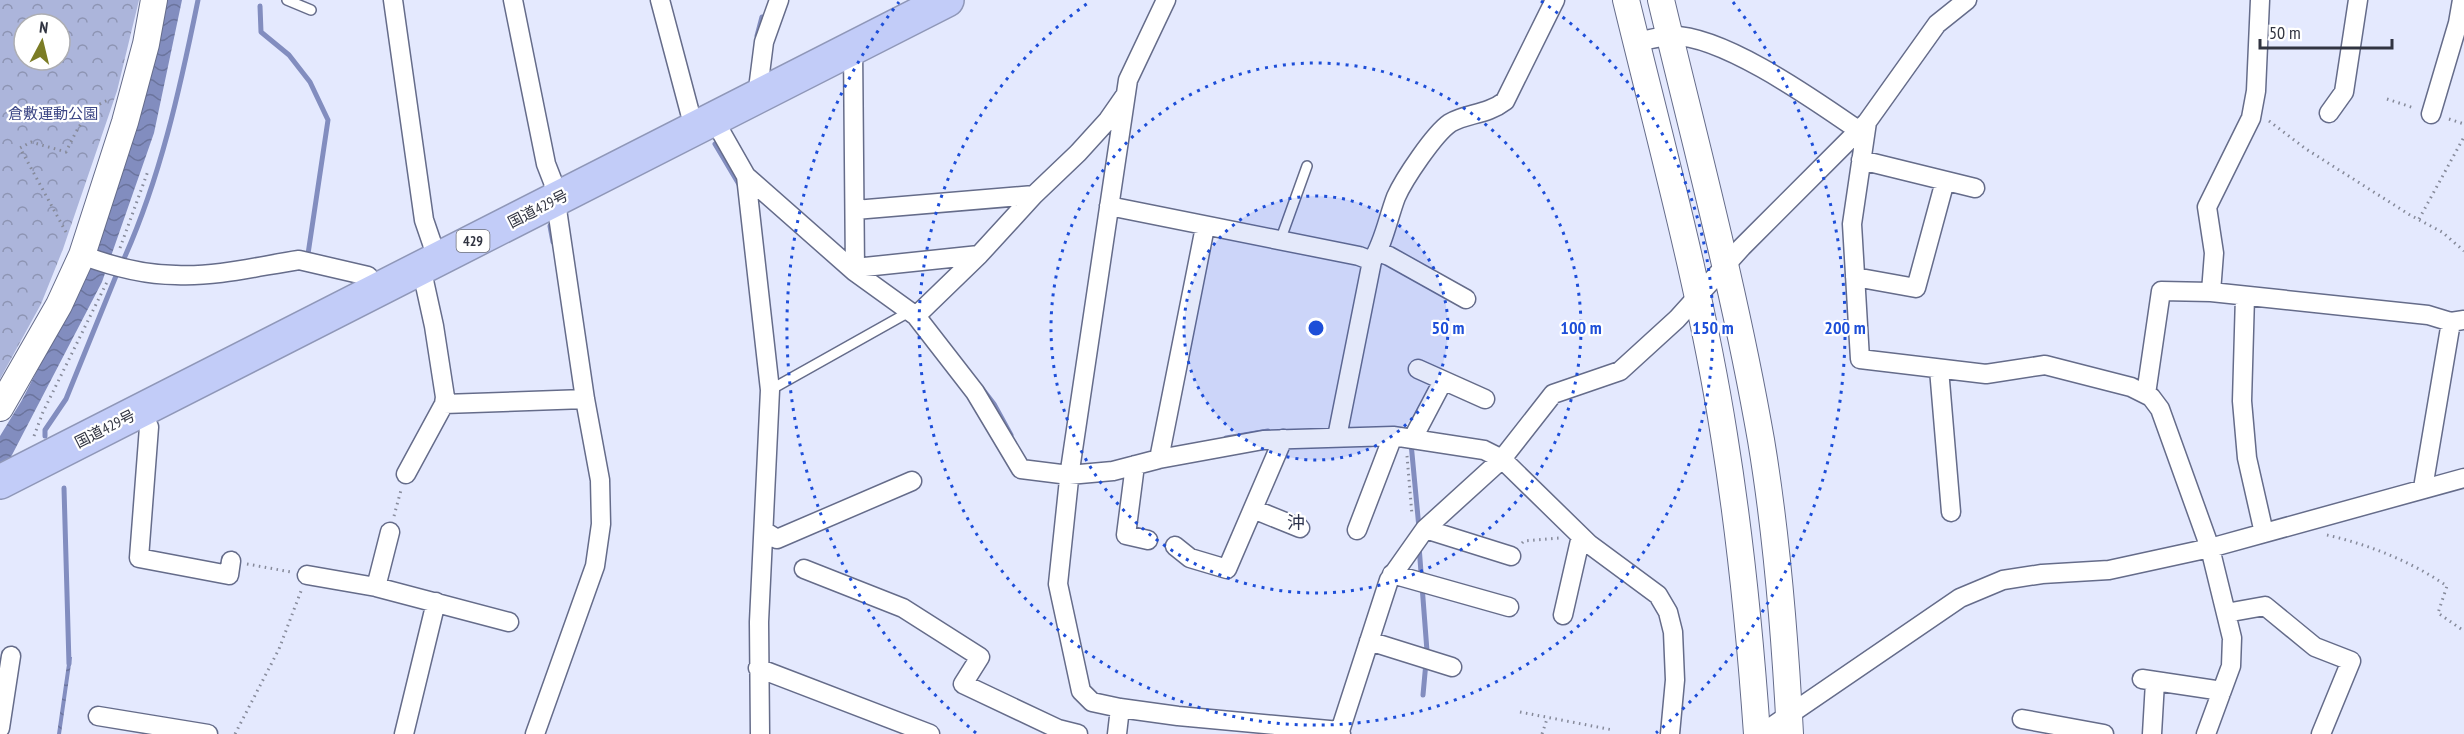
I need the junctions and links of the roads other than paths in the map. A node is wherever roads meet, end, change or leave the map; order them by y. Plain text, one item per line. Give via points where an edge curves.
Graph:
1 (154, 0) edge
2 (288, 0) edge
3 (393, 0) edge
4 (513, 0) edge
5 (660, 0) edge
6 (779, 0) edge
7 (947, 0) edge
8 (1166, 0) edge
9 (1555, 0) edge
10 (1626, 0) edge
11 (1661, 0) edge
12 (1967, 0) edge
13 (2260, 0) edge
14 (2358, 0) edge
15 (2462, 0) edge
16 (310, 10) dead end
17 (1670, 36) junction
18 (1636, 42) junction
19 (853, 47) junction
20 (1126, 94) junction
21 (757, 97) junction
22 (2330, 113) dead end
23 (2431, 114) dead end
24 (705, 123) junction
25 (1862, 126) junction
26 (1861, 160) junction
27 (1307, 166) dead end
28 (746, 176) junction
29 (1945, 181) junction
30 (1976, 188) dead end
31 (1034, 195) junction
32 (555, 200) junction
33 (1109, 206) junction
34 (855, 210) junction
35 (1205, 227) junction
36 (1280, 241) junction
37 (81, 250) junction
38 (979, 255) junction
39 (1375, 257) junction
40 (429, 263) junction
41 (1726, 265) junction
42 (855, 270) junction
43 (1855, 277) junction
44 (378, 289) junction
45 (2211, 292) junction
46 (1697, 296) junction
47 (2245, 296) junction
48 (1466, 299) dead end
49 (912, 314) junction
50 (2458, 321) edge
51 (1418, 369) dead end
52 (1939, 369) junction
53 (1443, 381) junction
54 (770, 390) junction
55 (2146, 394) junction
56 (580, 399) junction
57 (1485, 399) dead end
58 (444, 404) junction
59 (0, 408) edge
60 (141, 410) junction
61 (1338, 431) junction
62 (1404, 437) junction
63 (1284, 439) junction
64 (1160, 454) junction
65 (1503, 459) junction
66 (1135, 465) junction
67 (1070, 470) junction
68 (406, 474) road end
69 (2464, 478) edge
70 (912, 481) dead end
71 (0, 483) edge
72 (2423, 488) junction
73 (1253, 509) junction
74 (1951, 512) dead end
75 (1300, 528) dead end
76 (1358, 530) dead end
77 (764, 531) junction
78 (390, 532) road end
79 (2264, 533) junction
80 (1581, 536) junction
81 (1419, 537) junction
82 (1148, 540) dead end
83 (1175, 546) dead end
84 (2210, 548) junction
85 (1511, 556) road end
86 (231, 561) road end
87 (804, 569) dead end
88 (1392, 574) junction
89 (307, 575) road end
90 (376, 587) junction
91 (436, 602) junction
92 (1509, 607) dead end
93 (2226, 613) junction
94 (1563, 615) dead end
95 (509, 621) dead end
96 (1368, 641) junction
97 (11, 656) dead end
98 (1452, 667) dead end
99 (758, 668) junction
100 (2222, 691) junction
101 (1120, 708) junction
102 (98, 716) dead end
103 (2022, 719) dead end
104 (1790, 724) edge
105 (0, 728) edge
106 (1057, 731) edge
107 (1340, 732) edge
108 (208, 734) edge
109 (404, 734) edge
110 (535, 734) edge
111 (760, 734) edge
112 (930, 734) edge
113 (1078, 734) edge
114 (1117, 734) edge
115 (1670, 734) edge
116 (1759, 734) edge
117 (2104, 734) edge
118 (2152, 734) edge
119 (2206, 734) edge
120 (2321, 734) edge

1 - 37 street via 125,122
2 - 16 lane
3 - 40 street
4 - 32 street
5 - 24 street via 690,113
6 - 21 street via 764,42
7 - 19 highway, 国道429号 / 429
8 - 20 street via 1128,80
9 - 39 street via 1505,101 1493,110 1451,123 1432,140 1397,195
10 - 18 street
11 - 17 street
12 - 25 street via 1937,24
13 - 45 street via 2251,118 2207,207 2214,253
14 - 22 street via 2344,92
15 - 23 street
17 - 18 street
17 - 25 street via 1700,40 1761,67
17 - 41 street
18 - 46 street
19 - 21 highway, 国道429号 / 429
19 - 34 street
20 - 31 street via 1078,153
20 - 33 street
21 - 24 highway, 国道429号 / 429
24 - 28 street
24 - 32 highway, 国道429号 / 429
25 - 26 street
25 - 41 street
26 - 29 street
26 - 43 street via 1852,224
27 - 36 lane
28 - 42 street
28 - 54 street
29 - 30 street
29 - 43 street via 1916,288
31 - 34 street
31 - 38 street
32 - 40 highway, 国道429号 / 429
32 - 56 street
33 - 35 street
33 - 67 street
34 - 42 street
35 - 36 street
35 - 64 street
36 - 39 street
37 - 44 street via 116,265 176,276 299,260 368,276
37 - 59 street via 59,305
38 - 42 street
38 - 49 street
39 - 48 street via 1389,255
39 - 61 street
40 - 44 highway, 国道429号 / 429
40 - 58 street
41 - 46 street
41 - 104 street via 1761,440 1773,527
42 - 49 street
43 - 52 street via 1860,359
44 - 60 highway, 国道429号 / 429
45 - 47 street
45 - 55 street via 2161,291
46 - 65 street via 1620,371 1553,394
46 - 116 street via 1724,434
47 - 50 street
47 - 79 street via 2242,401 2247,458
49 - 54 lane
49 - 67 street via 975,392 1021,469
50 - 72 street
51 - 53 street
52 - 55 street via 1986,374 2044,365
52 - 74 street
53 - 57 street
53 - 62 street
54 - 77 street
55 - 84 street via 2160,409
56 - 58 street
56 - 110 street via 600,480 595,566
58 - 68 street
60 - 71 highway, 国道429号 / 429
60 - 86 street via 149,427 139,558 228,575
61 - 62 street
61 - 63 street
62 - 65 street via 1484,450
62 - 76 street
63 - 64 street
63 - 73 street
64 - 66 street
65 - 80 street
65 - 81 street
66 - 67 street via 1113,471
66 - 82 street via 1126,535
67 - 101 street via 1058,584 1082,691 1092,702
69 - 72 street
70 - 77 street via 777,539
72 - 79 street
73 - 75 street
73 - 83 street via 1227,569 1190,558
77 - 99 street
78 - 90 street
79 - 84 street
80 - 94 street
80 - 115 street via 1658,595 1668,612 1675,680
81 - 85 street
81 - 88 street
84 - 93 street
84 - 104 street via 2109,570 2042,574 1983,587 1950,604
87 - 106 street via 903,608 980,657 963,684
88 - 92 street
88 - 96 street
89 - 90 street
90 - 91 street
91 - 95 street
91 - 109 street
93 - 100 street via 2232,638 2231,666
93 - 120 street via 2265,606 2314,647 2351,661
96 - 98 street
96 - 107 street
97 - 105 street
99 - 111 street
99 - 112 street
100 - 118 street via 2148,680
100 - 119 street
101 - 107 street
101 - 114 street
102 - 108 street
103 - 117 street
104 - 116 street
106 - 113 street

